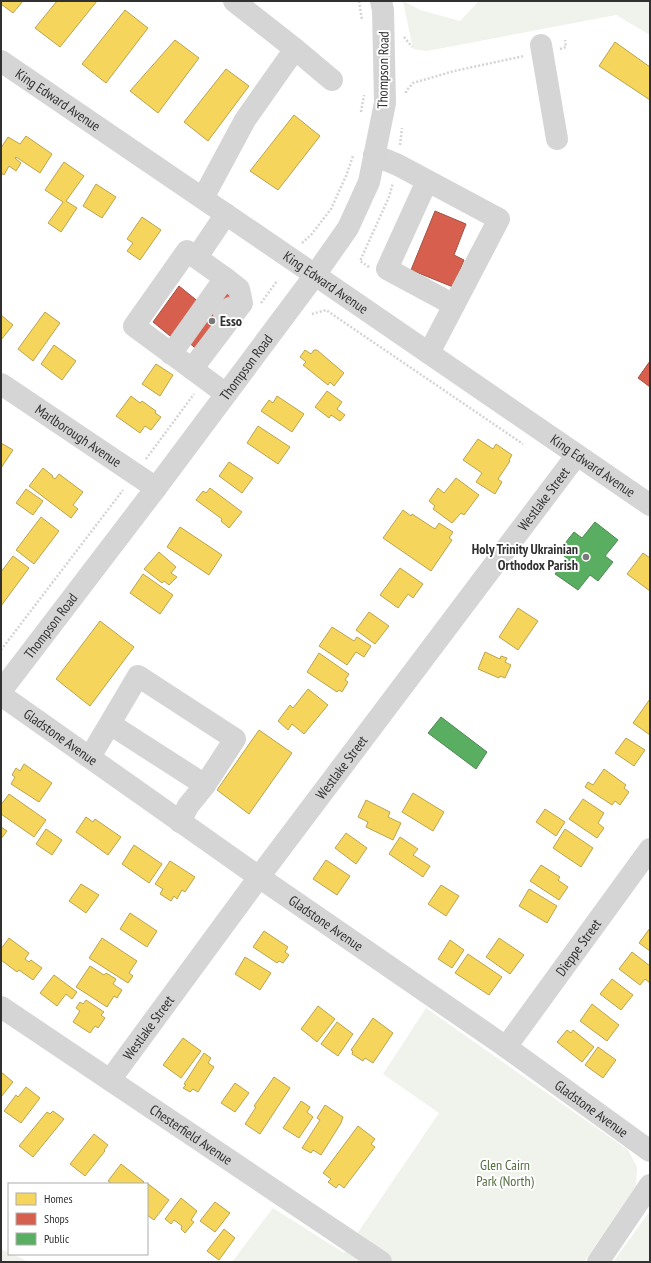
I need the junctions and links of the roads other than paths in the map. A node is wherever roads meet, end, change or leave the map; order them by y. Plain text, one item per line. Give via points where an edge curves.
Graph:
1 (234, 1) edge
2 (381, 1) edge
3 (295, 48) junction
4 (542, 48) road end
5 (1, 61) edge
6 (332, 80) dead end
7 (557, 139) dead end
8 (374, 155) junction
9 (427, 181) junction
10 (203, 198) junction
11 (226, 214) junction
12 (197, 257) junction
13 (315, 275) junction
14 (223, 302) junction
15 (454, 305) junction
16 (206, 329) junction
17 (171, 354) junction
18 (429, 354) junction
19 (192, 369) junction
20 (1, 384) edge
21 (226, 394) junction
22 (576, 456) junction
23 (156, 488) junction
24 (650, 505) edge
25 (1, 691) edge
26 (1, 695) edge
27 (110, 724) junction
28 (90, 758) junction
29 (205, 785) junction
30 (180, 822) junction
31 (650, 849) edge
32 (259, 877) junction
33 (1, 1007) edge
34 (506, 1047) junction
35 (110, 1080) junction
36 (650, 1151) edge
37 (650, 1185) edge
38 (381, 1262) edge
39 (598, 1262) edge

1 - 3 street
2 - 8 street, Thompson Road via 384,10 385,103
3 - 6 street
3 - 10 street via 245,120
4 - 7 street
5 - 10 street, King Edward Avenue
8 - 9 street
8 - 13 street, Thompson Road via 369,182 348,228
9 - 15 street via 387,269
9 - 15 street via 499,219
10 - 11 street, King Edward Avenue
11 - 12 street
11 - 13 street, King Edward Avenue
12 - 14 street
12 - 17 street via 187,251 134,326
13 - 18 street, King Edward Avenue
13 - 21 street, Thompson Road
14 - 16 street
14 - 16 street
15 - 18 street
16 - 17 street
16 - 19 street
17 - 19 street
18 - 22 street, King Edward Avenue
19 - 21 street
20 - 23 street, Marlborough Avenue
21 - 23 street, Thompson Road
22 - 24 street, King Edward Avenue
22 - 32 street, Westlake Street
23 - 25 street, Thompson Road
26 - 28 street, Gladstone Avenue
27 - 28 street
27 - 29 street
27 - 29 street via 138,676 235,739
28 - 30 street, Gladstone Avenue
29 - 30 street via 188,806
30 - 32 street, Gladstone Avenue
31 - 34 street, Dieppe Street
32 - 34 street, Gladstone Avenue
32 - 35 street, Westlake Street
33 - 35 street, Chesterfield Avenue
34 - 36 street, Gladstone Avenue
35 - 38 street, Chesterfield Avenue
37 - 39 street

